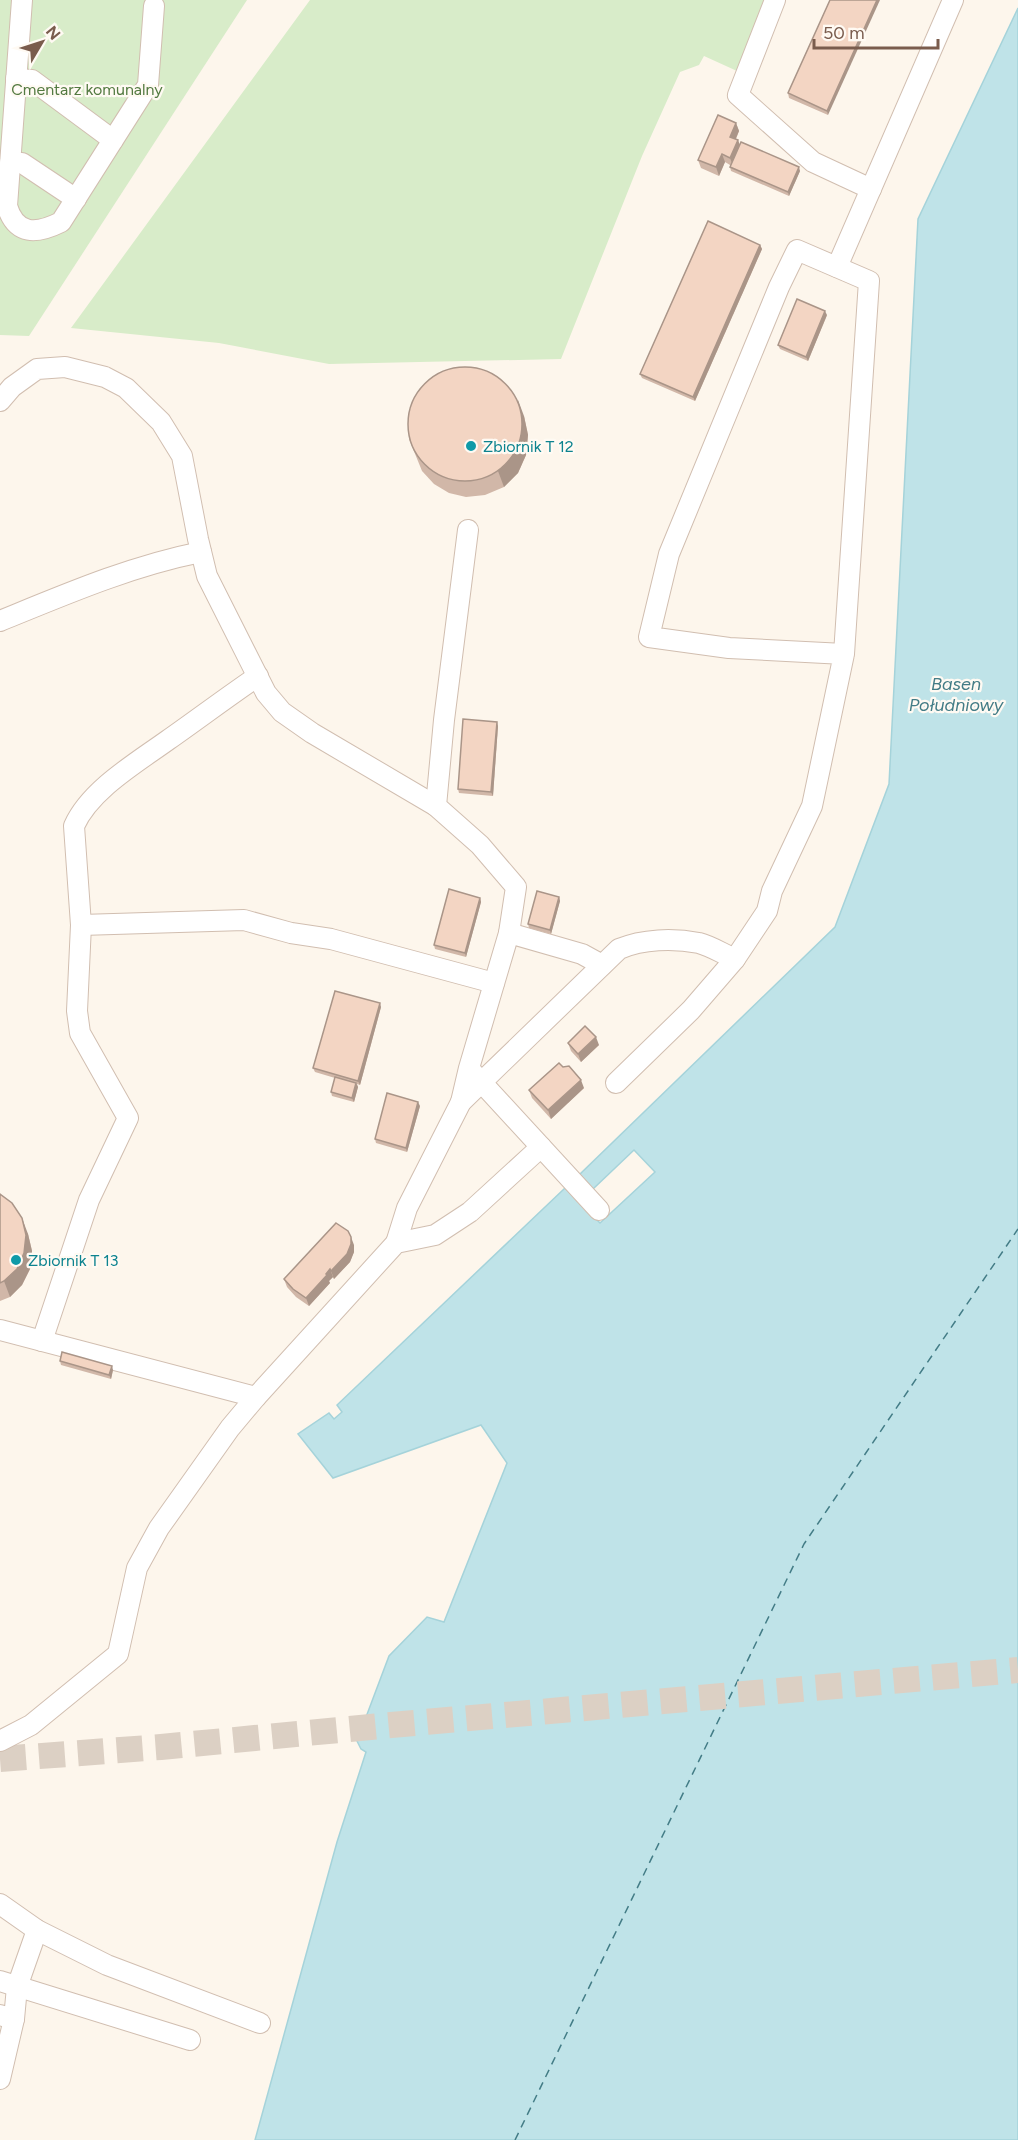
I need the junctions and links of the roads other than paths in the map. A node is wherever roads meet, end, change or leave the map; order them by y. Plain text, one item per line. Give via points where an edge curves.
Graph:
1 (22, 0) edge
2 (775, 0) edge
3 (953, 0) edge
4 (155, 2) edge
5 (16, 79) junction
6 (113, 140) junction
7 (10, 163) junction
8 (871, 189) junction
9 (76, 199) junction
10 (837, 267) junction
11 (0, 401) edge
12 (468, 530) dead end
13 (201, 552) junction
14 (0, 621) edge
15 (844, 654) junction
16 (258, 676) junction
17 (436, 806) junction
18 (81, 924) junction
19 (509, 933) junction
20 (735, 958) junction
21 (602, 965) junction
22 (494, 983) junction
23 (469, 1068) junction
24 (482, 1083) junction
25 (616, 1083) dead end
26 (461, 1102) junction
27 (541, 1148) junction
28 (599, 1210) dead end
29 (396, 1243) junction
30 (0, 1330) edge
31 (42, 1341) junction
32 (256, 1396) junction
33 (0, 1741) edge
34 (0, 1904) edge
35 (37, 1930) junction
36 (9, 1984) edge
37 (7, 2017) edge
38 (260, 2023) dead end
39 (190, 2040) dead end
40 (0, 2079) edge

1 - 5 street
2 - 8 street via 738,95 813,162
3 - 8 street
4 - 6 street via 148,85
5 - 6 street via 32,80
5 - 7 street
6 - 9 street
7 - 9 street via 22,163
7 - 9 street via 7,206 16,223 33,231 43,230 61,222
8 - 10 street
10 - 15 street via 870,281
10 - 15 street via 796,250 669,554 649,637 729,648
11 - 13 street via 38,369 64,367 105,377 126,388 161,422 182,456
12 - 17 street
13 - 14 street via 96,581
13 - 16 street via 207,576
15 - 20 street via 812,806 772,891 767,911
16 - 17 street via 282,712
16 - 18 street via 134,764 80,813 74,826
17 - 19 street via 480,844 516,887
18 - 22 street via 244,920
18 - 31 street via 77,1011 80,1034 128,1118 89,1200
19 - 21 street via 582,954
19 - 22 street
20 - 21 street via 700,943 663,940 619,949
20 - 25 street via 691,1010
21 - 24 street
22 - 23 street
23 - 24 street
23 - 26 street
24 - 26 street
24 - 27 street
26 - 29 street via 408,1208
27 - 28 street
27 - 29 street via 470,1212 435,1235
29 - 32 street
30 - 31 street
31 - 32 street
32 - 33 street via 165,1519 137,1568 118,1654 31,1725
34 - 35 street
35 - 36 street
35 - 38 street via 107,1965
36 - 37 street
36 - 39 street
37 - 40 street

